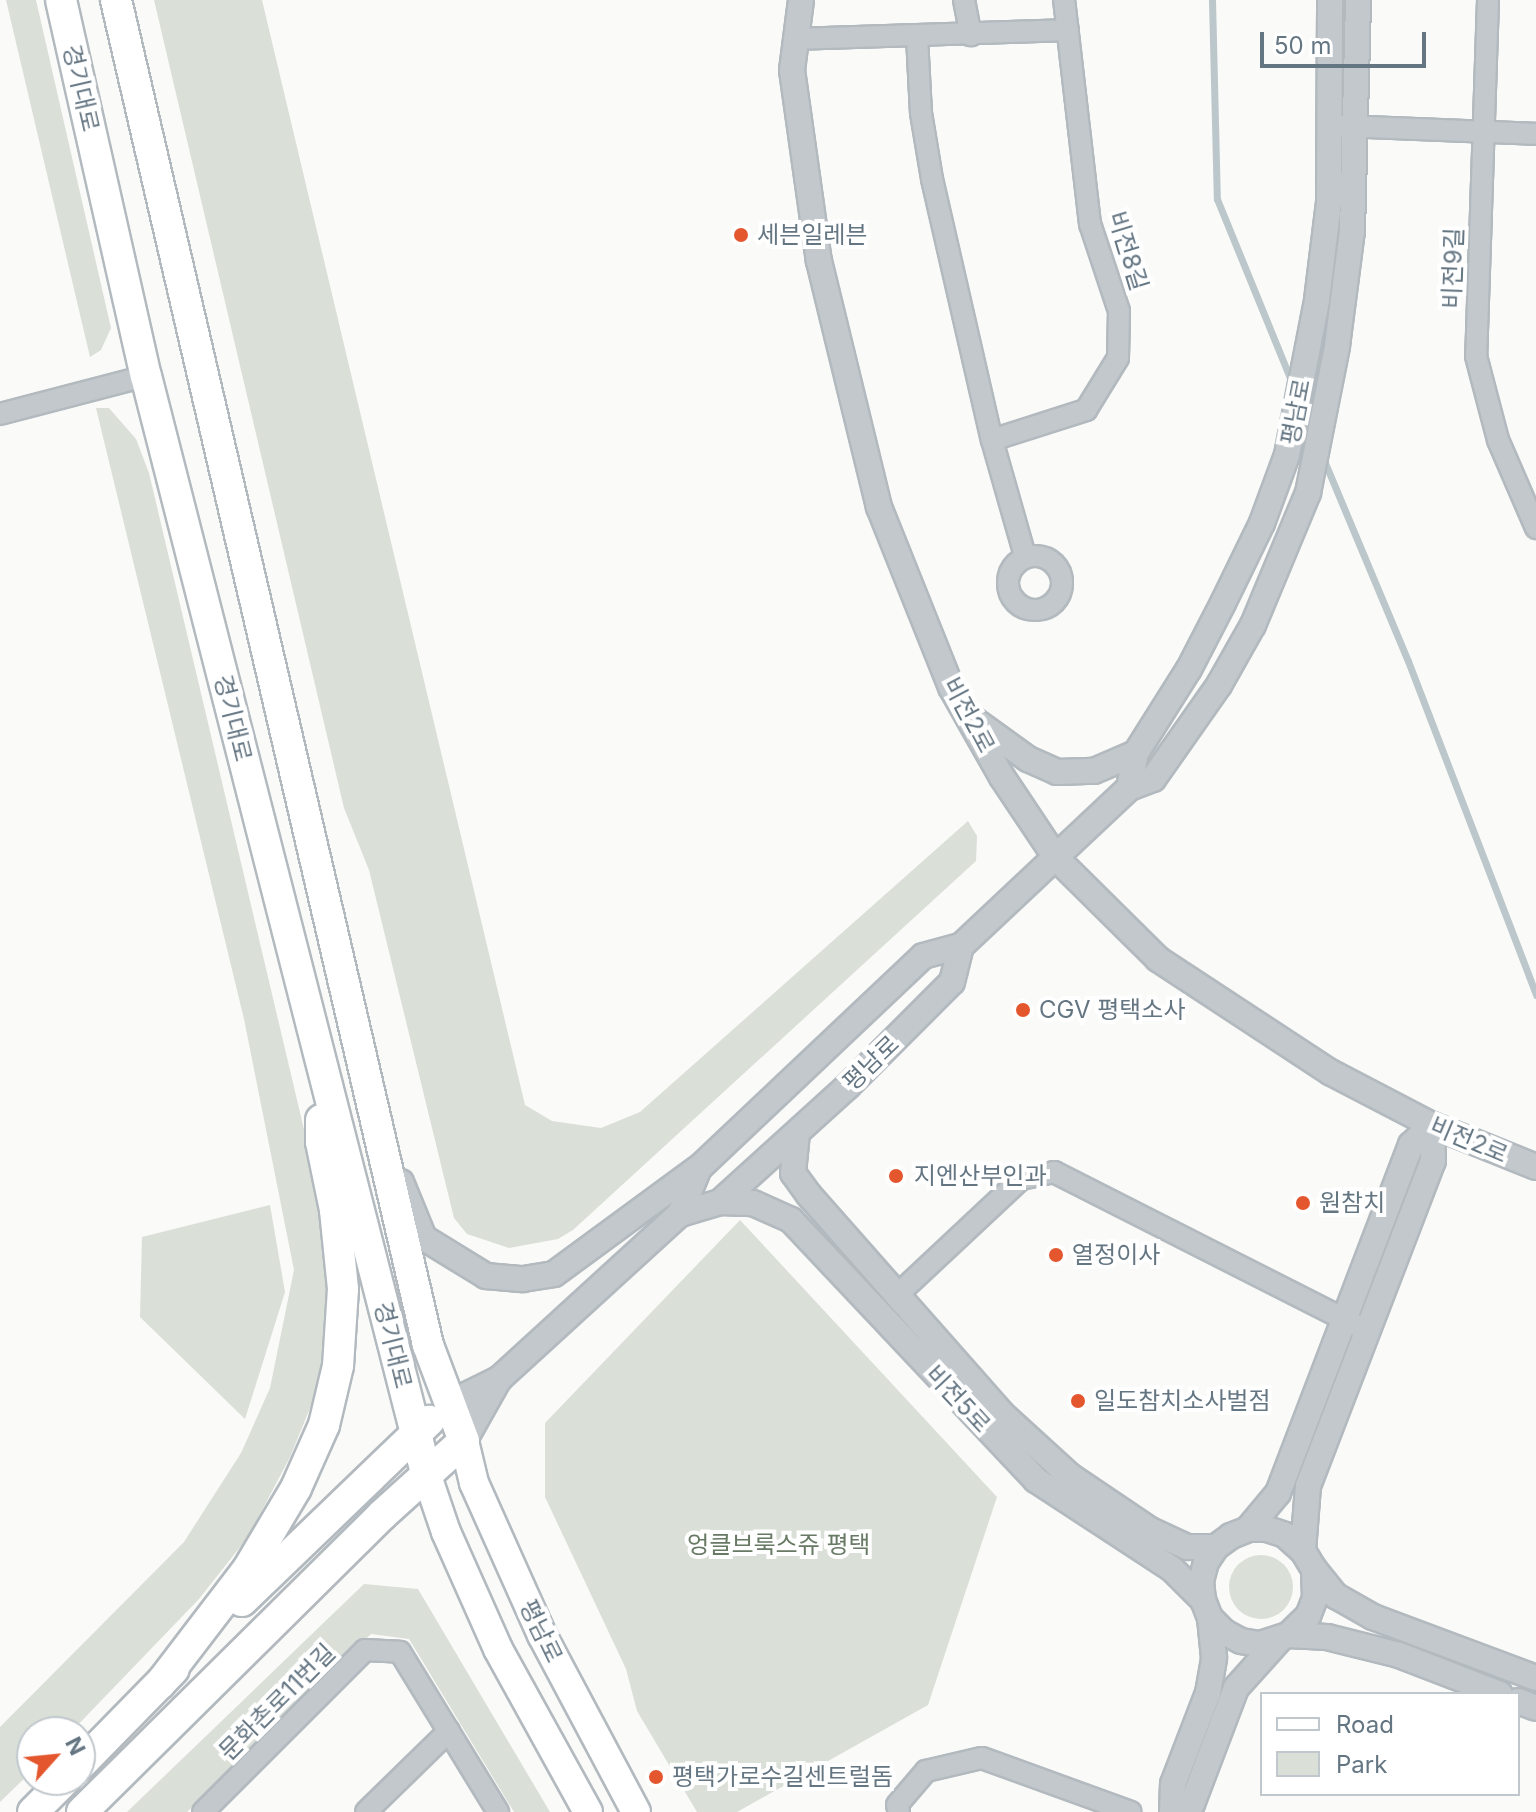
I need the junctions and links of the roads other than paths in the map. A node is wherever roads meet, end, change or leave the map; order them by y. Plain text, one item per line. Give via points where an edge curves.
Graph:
1 (61, 0) edge
2 (116, 0) edge
3 (801, 0) edge
4 (964, 0) edge
5 (1064, 0) edge
6 (1330, 0) edge
7 (1358, 0) edge
8 (1488, 0) edge
9 (1068, 30) junction
10 (971, 35) junction
11 (917, 37) junction
12 (796, 39) junction
13 (1329, 126) junction
14 (1354, 126) junction
15 (1485, 131) junction
16 (1536, 134) edge
17 (146, 376) junction
18 (0, 414) edge
19 (992, 440) junction
20 (1536, 528) edge
21 (1025, 556) dead end
22 (967, 716) junction
23 (1136, 753) junction
24 (1129, 788) junction
25 (1056, 858) junction
26 (961, 946) junction
27 (321, 1062) junction
28 (370, 1101) junction
29 (1432, 1125) junction
30 (797, 1133) junction
31 (1536, 1167) edge
32 (699, 1168) junction
33 (720, 1202) junction
34 (680, 1214) junction
35 (896, 1296) junction
36 (1344, 1321) junction
37 (1368, 1331) junction
38 (499, 1379) junction
39 (448, 1404) junction
40 (416, 1433) junction
41 (464, 1441) junction
42 (426, 1473) junction
43 (1248, 1529) junction
44 (1216, 1547) junction
45 (1309, 1560) junction
46 (1206, 1609) junction
47 (1284, 1638) junction
48 (1536, 1678) edge
49 (160, 1684) junction
50 (1495, 1692) edge
51 (449, 1731) junction
52 (96, 1749) edge
53 (49, 1796) edge
54 (33, 1812) edge
55 (82, 1812) edge
56 (203, 1812) edge
57 (366, 1812) edge
58 (498, 1812) edge
59 (588, 1812) edge
60 (636, 1812) edge
61 (899, 1812) edge
62 (1131, 1812) edge
63 (1172, 1812) edge
64 (1185, 1812) edge

1 - 17 main road, 경기대로
2 - 28 main road, 경기대로
3 - 12 street, 비전2로
4 - 10 street
5 - 9 street, 비전8길
6 - 13 street, 평남로
7 - 14 street, 평남로
8 - 15 street, 비전9길
9 - 10 street
9 - 19 street, 비전8길 via 1090,224 1119,311 1118,358 1086,410
10 - 11 street
11 - 12 street
11 - 19 street via 921,113 932,179
12 - 22 street, 비전2로 via 792,70 819,261 879,507
13 - 14 street
13 - 23 street, 평남로 via 1329,202 1317,300 1287,455 1262,523 1223,603
14 - 15 street
14 - 24 street, 평남로 via 1352,231 1337,346 1308,493 1253,625 1219,685 1153,779
15 - 16 street
15 - 20 street, 비전9길 via 1476,356 1498,440
17 - 18 street
17 - 27 main road, 경기대로
19 - 21 street
22 - 23 street via 1028,759 1057,772 1094,771
22 - 25 street, 비전2로
23 - 24 street, 평남로
24 - 25 street, 평남로
25 - 26 street, 평남로
25 - 29 street, 비전2로 via 1158,959 1330,1072
26 - 30 street, 평남로 via 952,982
26 - 32 street, 평남로 via 923,956
27 - 40 main road, 경기대로
27 - 49 main road via 321,1142 343,1289 338,1366 324,1425 296,1488 248,1569
28 - 32 street via 424,1238 486,1276 523,1279 554,1274
28 - 39 main road, 경기대로 via 428,1345
29 - 31 street, 비전2로
29 - 36 street via 1411,1145
29 - 37 street via 1433,1161
30 - 33 street, 평남로
30 - 35 street, 비전5로 via 793,1173
32 - 34 street, 평남로
33 - 34 street, 평남로
33 - 46 street, 비전5로 via 753,1203 791,1220 1036,1480 1172,1569
34 - 38 street, 평남로
35 - 36 street via 1021,1179 1054,1172
35 - 44 street, 비전5로 via 1000,1412 1070,1476 1150,1530 1187,1547
36 - 37 street
36 - 43 street via 1278,1493
37 - 45 street via 1308,1486
38 - 39 street
38 - 41 street
39 - 40 main road, 경기대로
39 - 41 main road, 경기대로
40 - 42 main road, 경기대로
40 - 49 main road, 경기대로
41 - 42 main road
41 - 60 main road, 평남로 via 474,1483 542,1635
42 - 55 main road
42 - 59 main road, 평남로 via 498,1649
43 - 44 street
43 - 45 street via 1285,1535
44 - 46 street via 1201,1581
45 - 47 street via 1315,1598 1308,1616
45 - 48 street via 1336,1596 1373,1617
46 - 47 street via 1224,1632 1241,1641 1260,1644
46 - 63 street via 1214,1658 1208,1693 1173,1784
47 - 50 street via 1327,1637 1399,1655
47 - 64 street via 1236,1688
49 - 52 main road, 경기대로
51 - 56 street, 문화촌로11번길 via 400,1652 365,1650
51 - 57 street
51 - 58 street, 문화촌로11번길
53 - 54 main road
61 - 62 street via 897,1805 926,1771 982,1758

